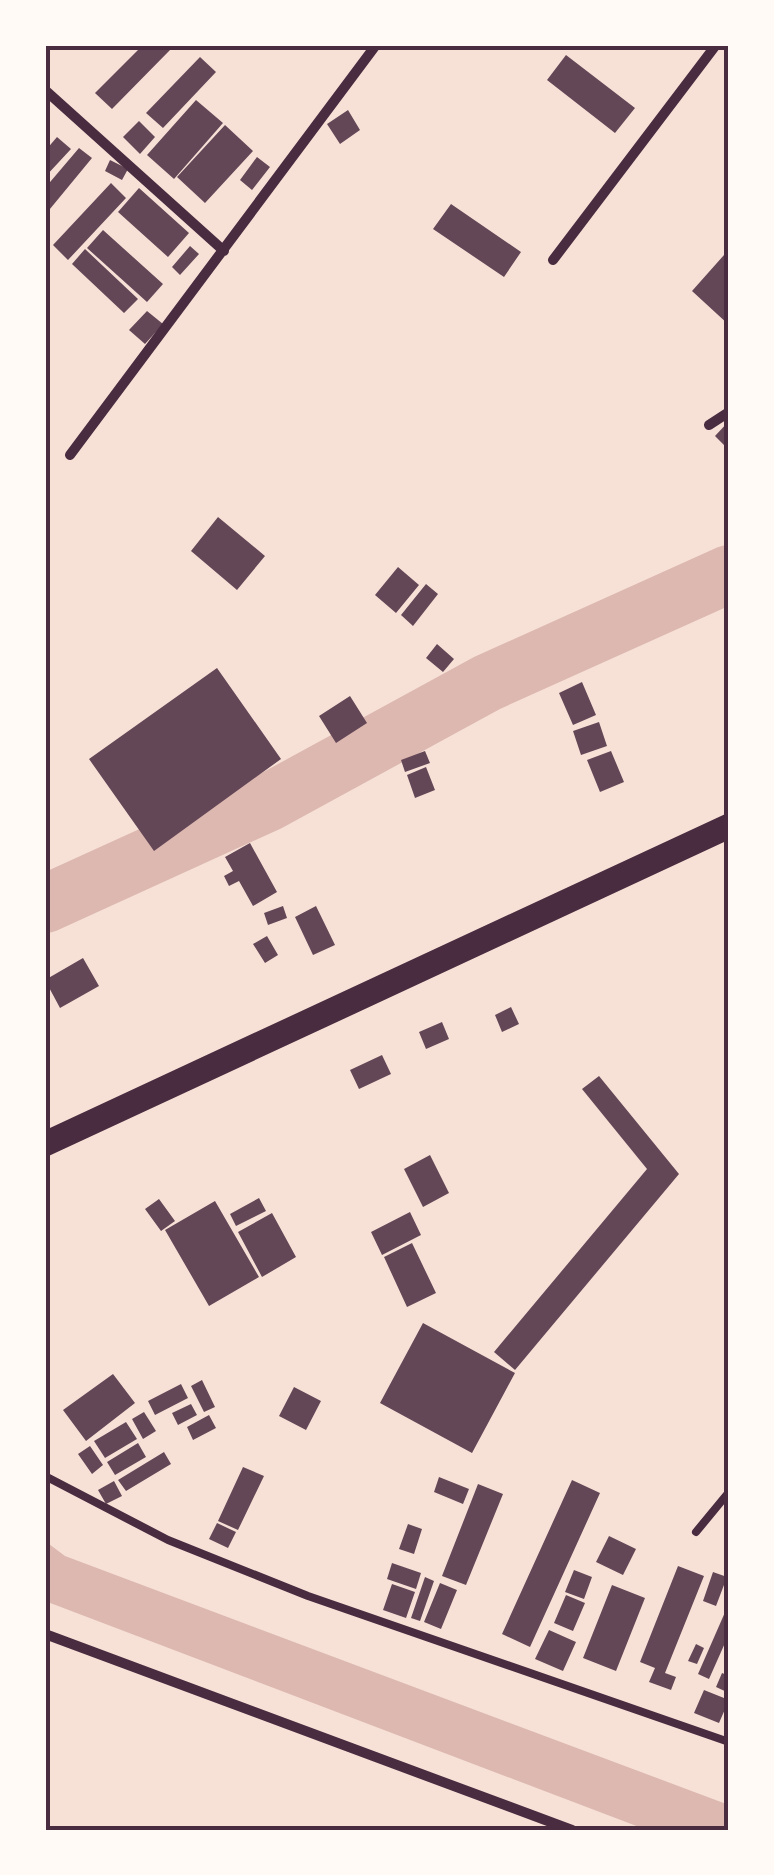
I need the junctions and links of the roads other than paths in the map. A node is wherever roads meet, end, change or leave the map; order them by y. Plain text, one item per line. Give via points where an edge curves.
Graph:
1 (376, 45) edge
2 (716, 45) edge
3 (45, 90) edge
4 (224, 251) junction
5 (553, 260) dead end
6 (729, 412) edge
7 (709, 425) dead end
8 (70, 455) dead end
9 (729, 826) edge
10 (45, 1144) edge
11 (45, 1476) edge
12 (729, 1492) edge
13 (696, 1532) dead end
14 (45, 1634) edge
15 (729, 1742) edge
16 (572, 1830) edge

1 - 4 street
2 - 5 street
3 - 4 street
4 - 8 street
6 - 7 street
9 - 10 highway
11 - 15 lane via 168,1540 308,1596
12 - 13 lane
14 - 16 street

